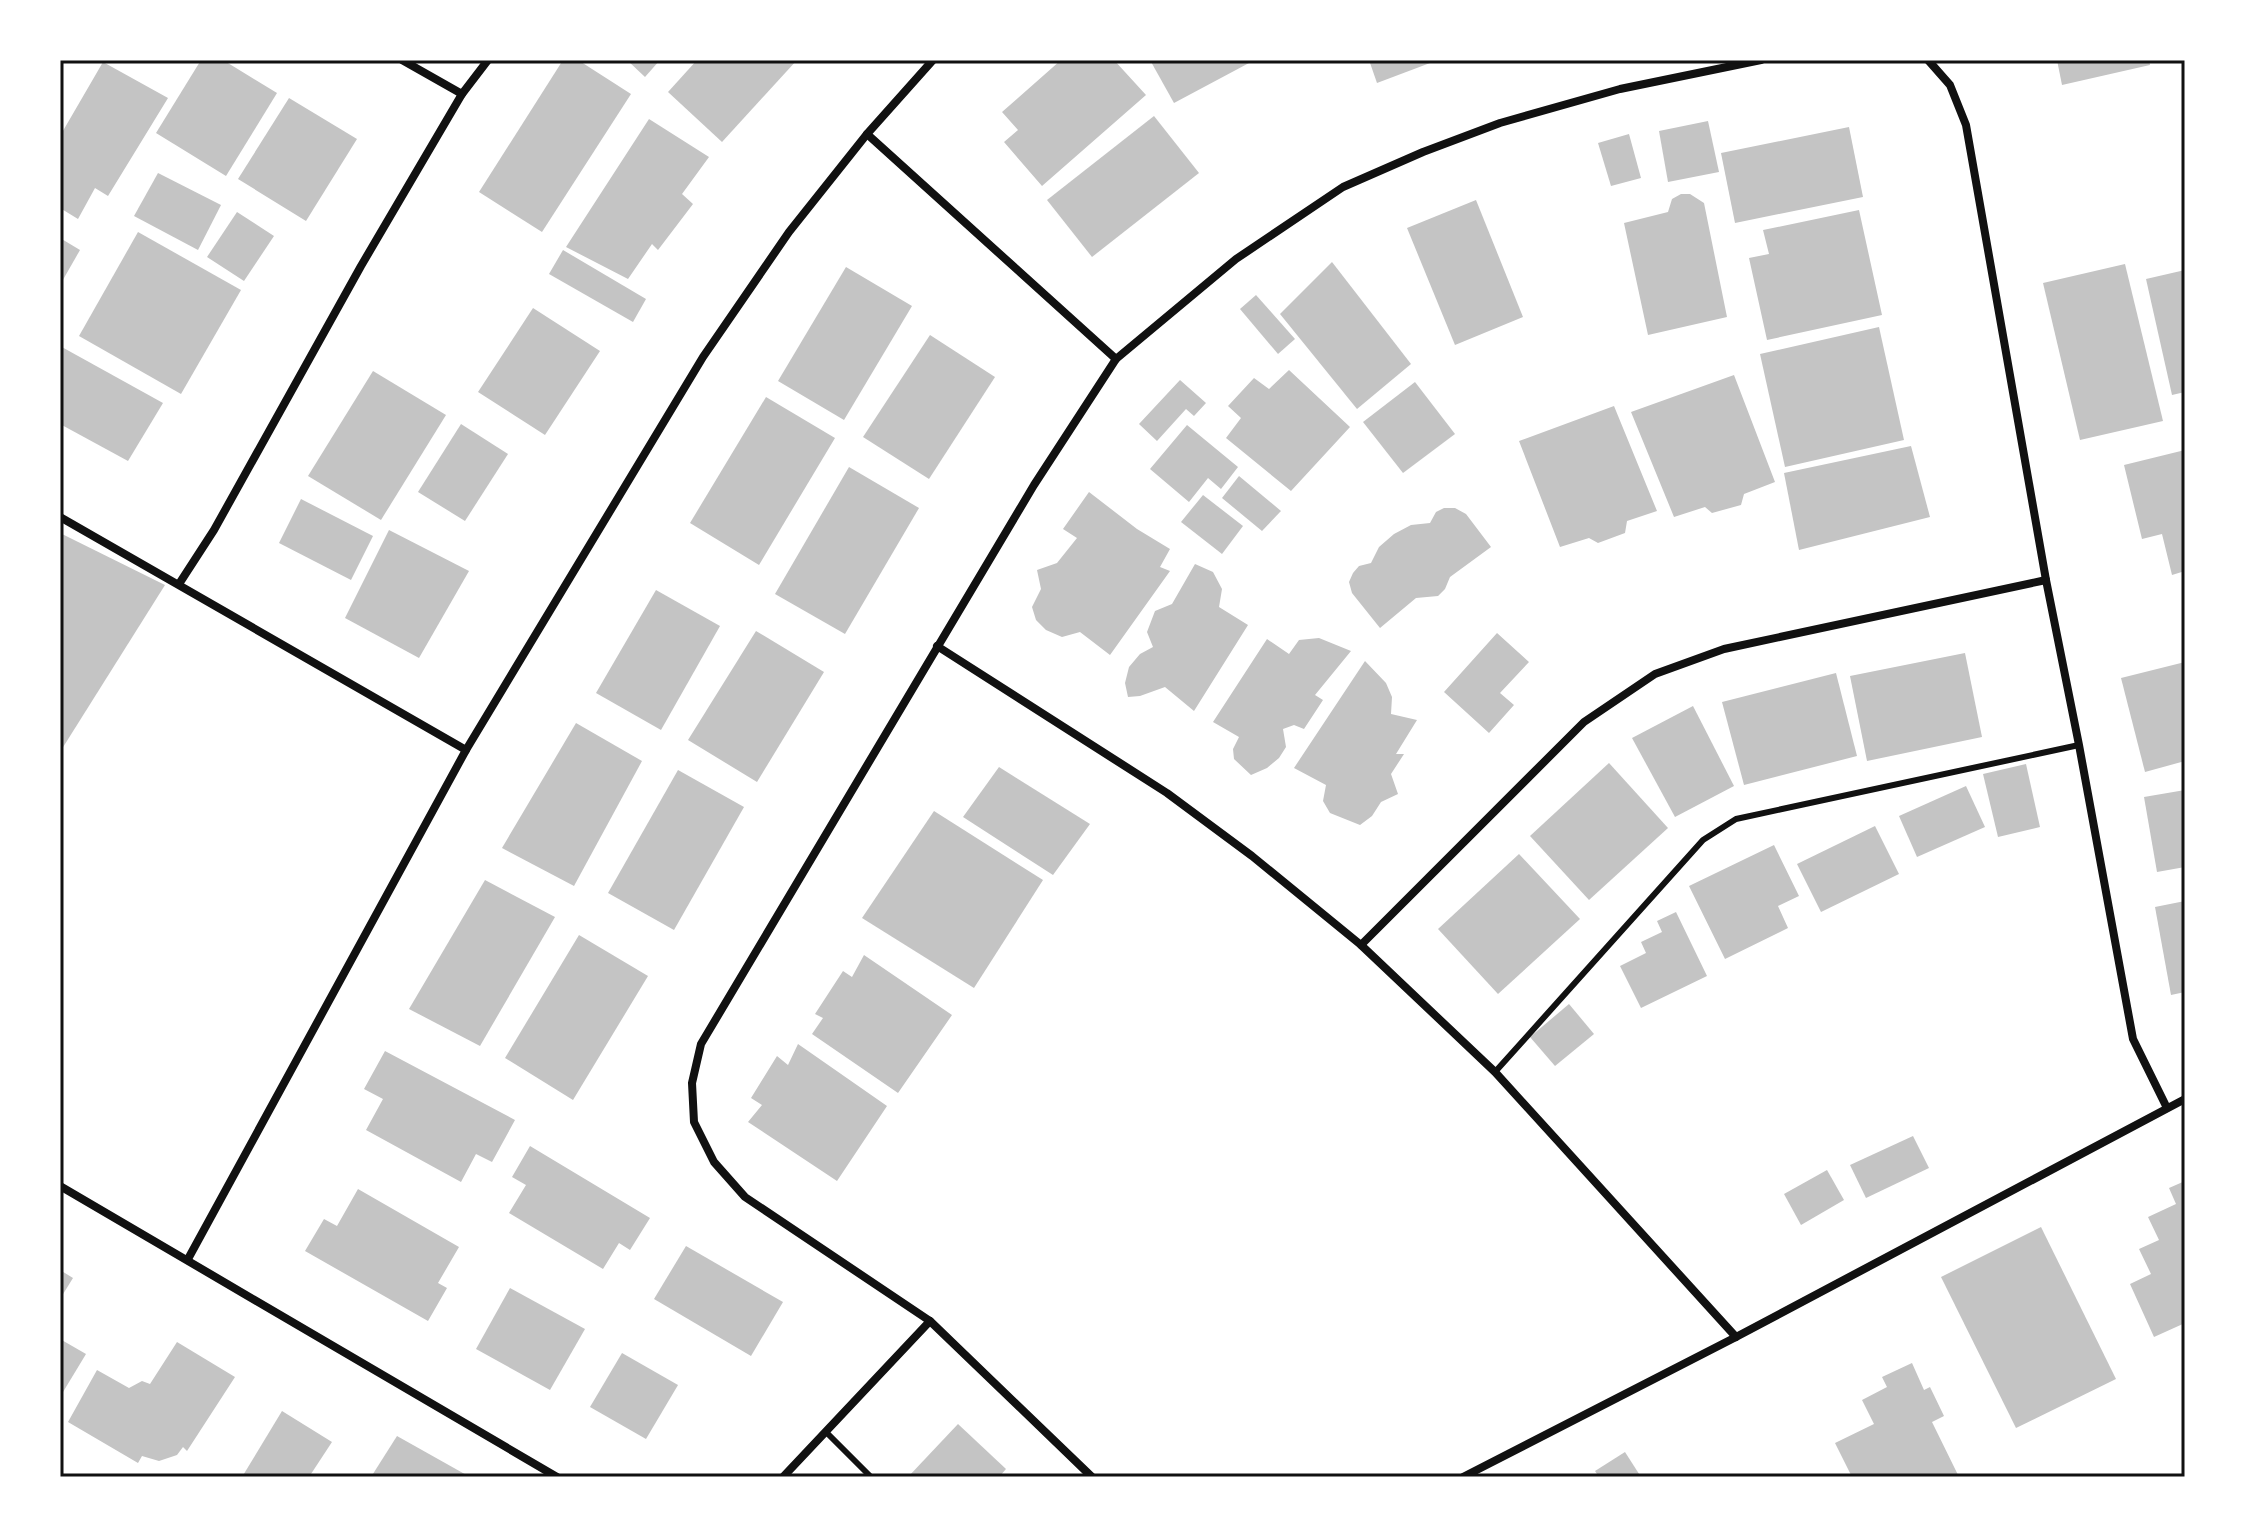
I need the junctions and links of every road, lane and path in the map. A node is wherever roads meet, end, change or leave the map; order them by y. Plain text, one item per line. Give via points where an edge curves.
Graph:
1 (402, 60) edge
2 (488, 60) edge
3 (933, 60) edge
4 (1761, 60) edge
5 (1929, 61) edge
6 (462, 94) junction
7 (867, 134) junction
8 (1116, 359) junction
9 (60, 517) edge
10 (2046, 580) junction
11 (179, 584) junction
12 (937, 646) junction
13 (2079, 745) junction
14 (466, 750) junction
15 (1361, 945) junction
16 (1495, 1072) junction
17 (2185, 1099) edge
18 (2167, 1108) junction
19 (60, 1186) edge
20 (188, 1259) junction
21 (930, 1321) junction
22 (1736, 1337) junction
23 (826, 1432) junction
24 (557, 1477) edge
25 (783, 1477) edge
26 (871, 1477) edge
27 (1092, 1477) edge
28 (1463, 1477) edge

1 - 6 street
2 - 6 street
3 - 7 street
4 - 8 street via 1620,89 1500,123 1343,187 1236,259
5 - 10 street via 1950,85 1966,125
6 - 11 street
7 - 8 street
7 - 14 street via 789,232 703,357
8 - 12 street
9 - 11 street
10 - 13 street
10 - 15 street via 1724,649 1655,674 1584,722
11 - 14 street
12 - 15 street via 1167,793
12 - 21 street via 701,1044 692,1083 694,1122 714,1162 745,1197
13 - 16 lane via 1736,819 1703,840
13 - 18 street via 2133,1039
14 - 20 street
15 - 16 street
16 - 22 street
17 - 18 street
18 - 22 street
19 - 20 street
20 - 24 street
21 - 23 street
21 - 27 street
22 - 28 street
23 - 25 street
23 - 26 lane

